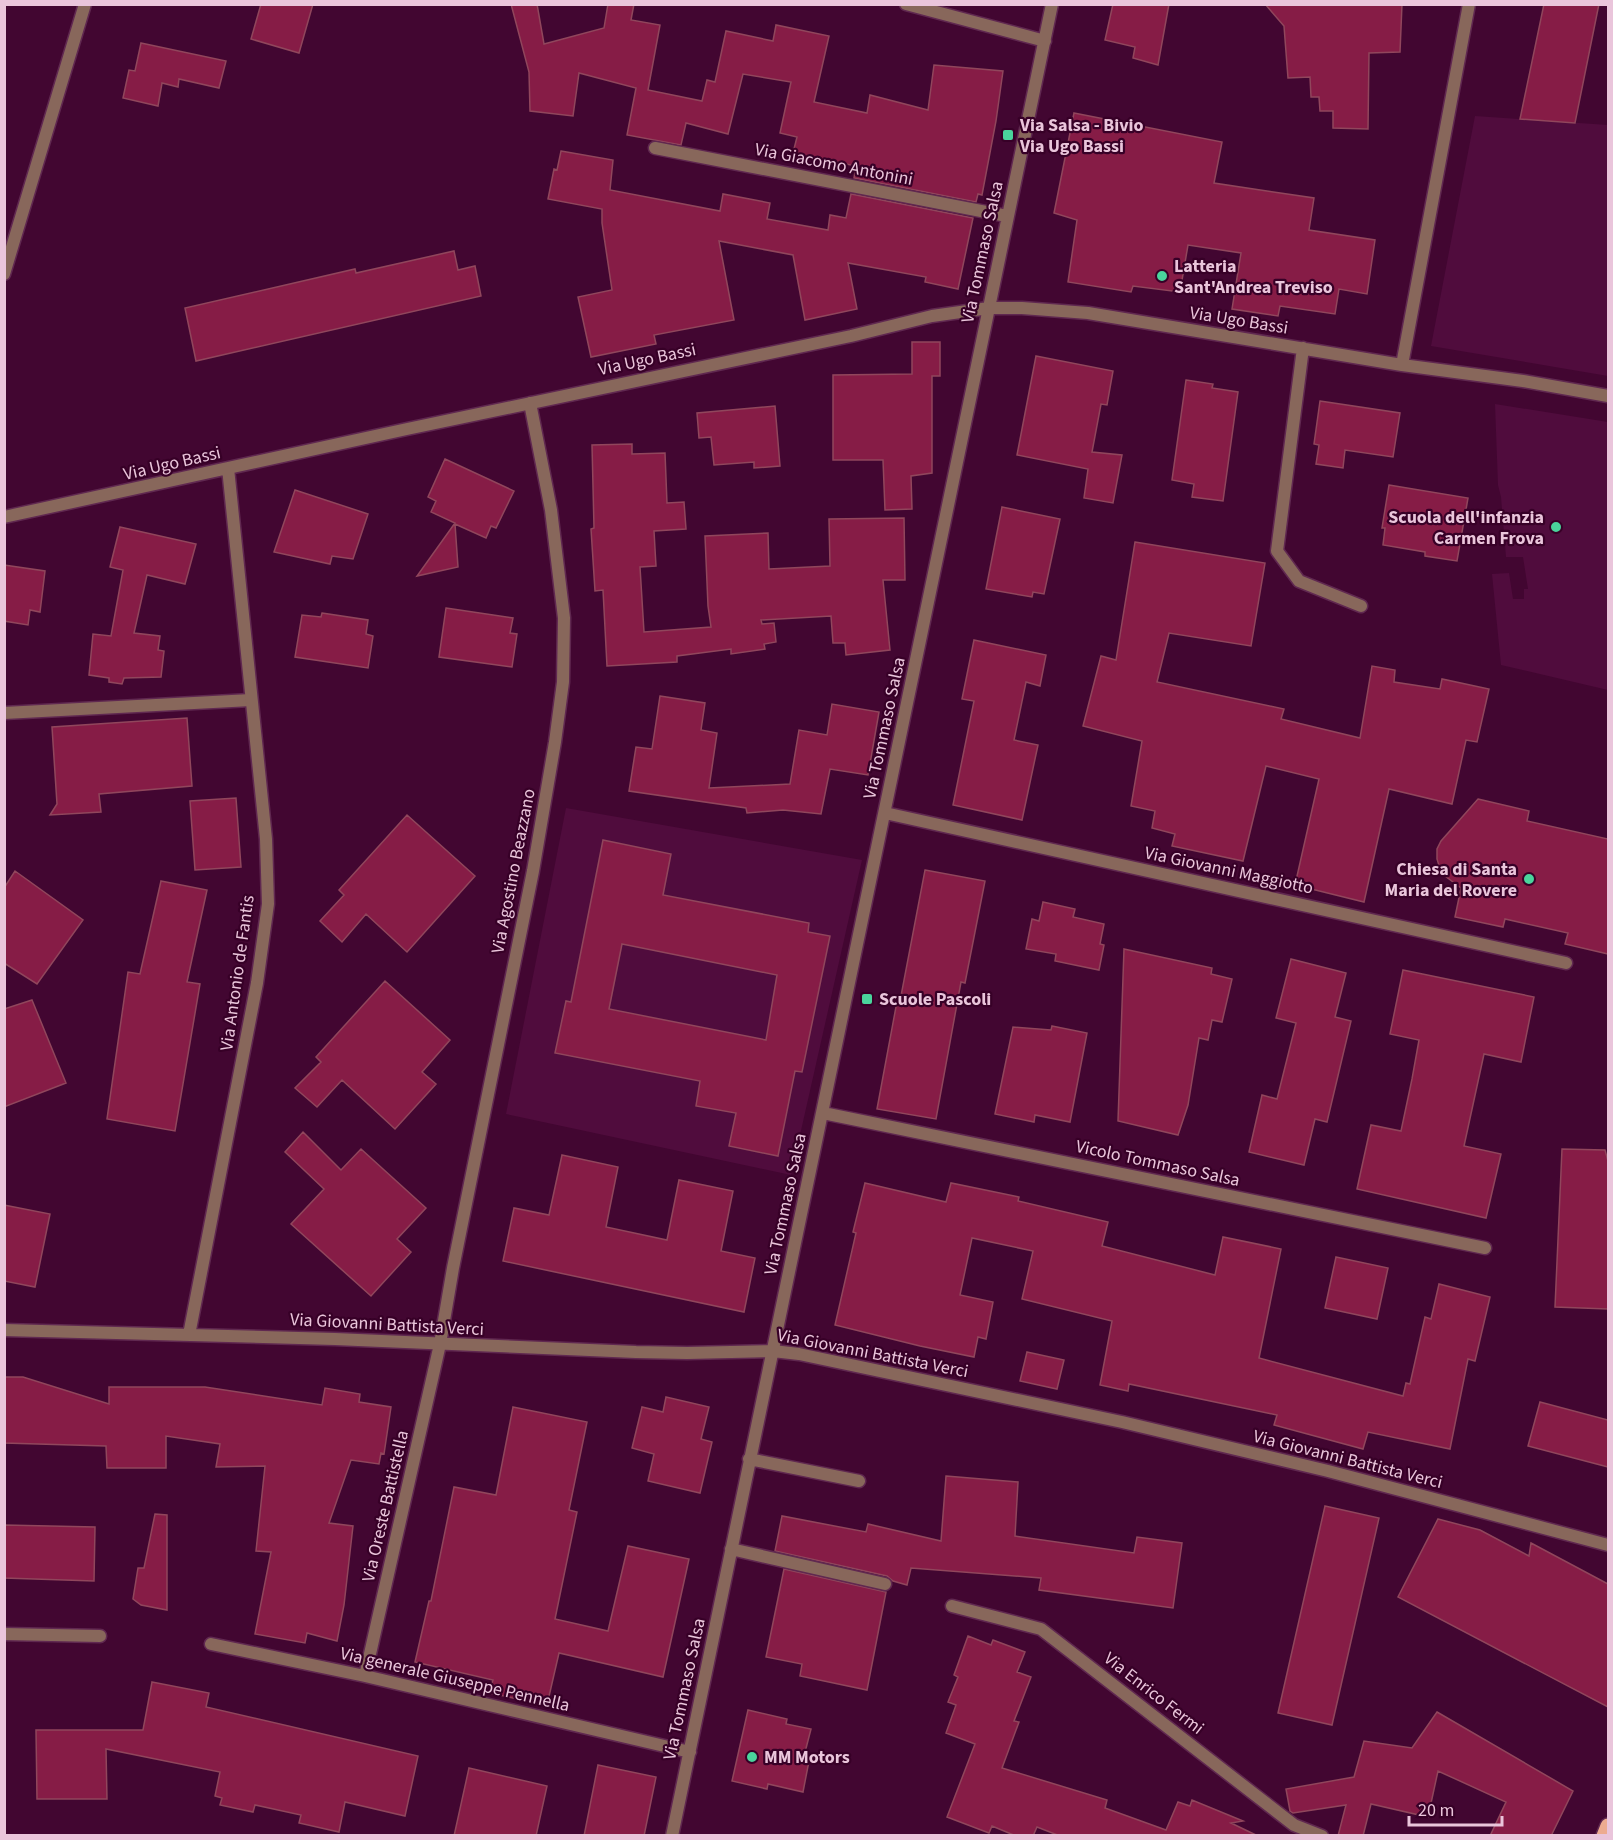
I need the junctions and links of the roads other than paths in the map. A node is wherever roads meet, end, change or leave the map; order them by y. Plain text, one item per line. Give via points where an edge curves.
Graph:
1 (85, 4) edge
2 (906, 4) edge
3 (1052, 4) edge
4 (1469, 4) edge
5 (1045, 41) junction
6 (655, 148) dead end
7 (1007, 216) junction
8 (4, 274) edge
9 (989, 308) junction
10 (1303, 348) junction
11 (1402, 365) junction
12 (1608, 396) edge
13 (530, 403) junction
14 (228, 468) junction
15 (4, 517) edge
16 (1361, 606) dead end
17 (251, 700) junction
18 (4, 713) edge
19 (885, 813) junction
20 (1566, 963) dead end
21 (823, 1113) junction
22 (1485, 1248) dead end
23 (4, 1330) edge
24 (189, 1335) junction
25 (440, 1344) junction
26 (772, 1351) junction
27 (749, 1459) junction
28 (859, 1481) dead end
29 (1608, 1545) edge
30 (731, 1549) junction
31 (885, 1584) dead end
32 (952, 1606) dead end
33 (4, 1634) edge
34 (100, 1636) dead end
35 (211, 1644) dead end
36 (365, 1676) junction
37 (690, 1752) junction
38 (1608, 1826) edge
39 (672, 1836) edge
40 (1322, 1836) edge
41 (1604, 1836) edge

1 - 8 street
2 - 5 street
3 - 5 street, Via Tommaso Salsa
4 - 11 street
5 - 7 street, Via Tommaso Salsa
6 - 7 street, Via Giacomo Antonini
7 - 9 street, Via Tommaso Salsa
9 - 10 street, Via Ugo Bassi via 1088,313
9 - 13 street, Via Ugo Bassi via 932,316
9 - 19 street, Via Tommaso Salsa
10 - 11 street, Via Ugo Bassi
10 - 16 street, Via Ugo Bassi via 1277,551 1299,581
11 - 12 street, Via Ugo Bassi
13 - 14 street, Via Ugo Bassi
13 - 25 street, Via Agostino Beazzano via 559,564 564,618 563,682 533,871
14 - 15 street, Via Ugo Bassi
14 - 17 street, Via Antonio de Fantis
17 - 18 street
17 - 24 street, Via Antonio de Fantis via 266,839 268,904 257,983
19 - 20 street, Via Giovanni Maggiotto
19 - 21 street, Via Tommaso Salsa
21 - 22 street, Vicolo Tommaso Salsa
21 - 26 street, Via Tommaso Salsa
23 - 24 street, Via Giovanni Battista Verci
24 - 25 street, Via Giovanni Battista Verci
25 - 26 street, Via Giovanni Battista Verci via 687,1353
25 - 36 street, Via Oreste Battistella
26 - 27 street, Via Tommaso Salsa
26 - 29 street, Via Giovanni Battista Verci via 1122,1422 1328,1471
27 - 28 street
27 - 30 street, Via Tommaso Salsa
30 - 31 street
30 - 37 street, Via Tommaso Salsa
32 - 40 street, Via Enrico Fermi via 1041,1629 1294,1825
33 - 34 street
35 - 36 street, Via generale Giuseppe Pennella
36 - 37 street, Via generale Giuseppe Pennella
37 - 39 street, Via Tommaso Salsa
38 - 41 main road

